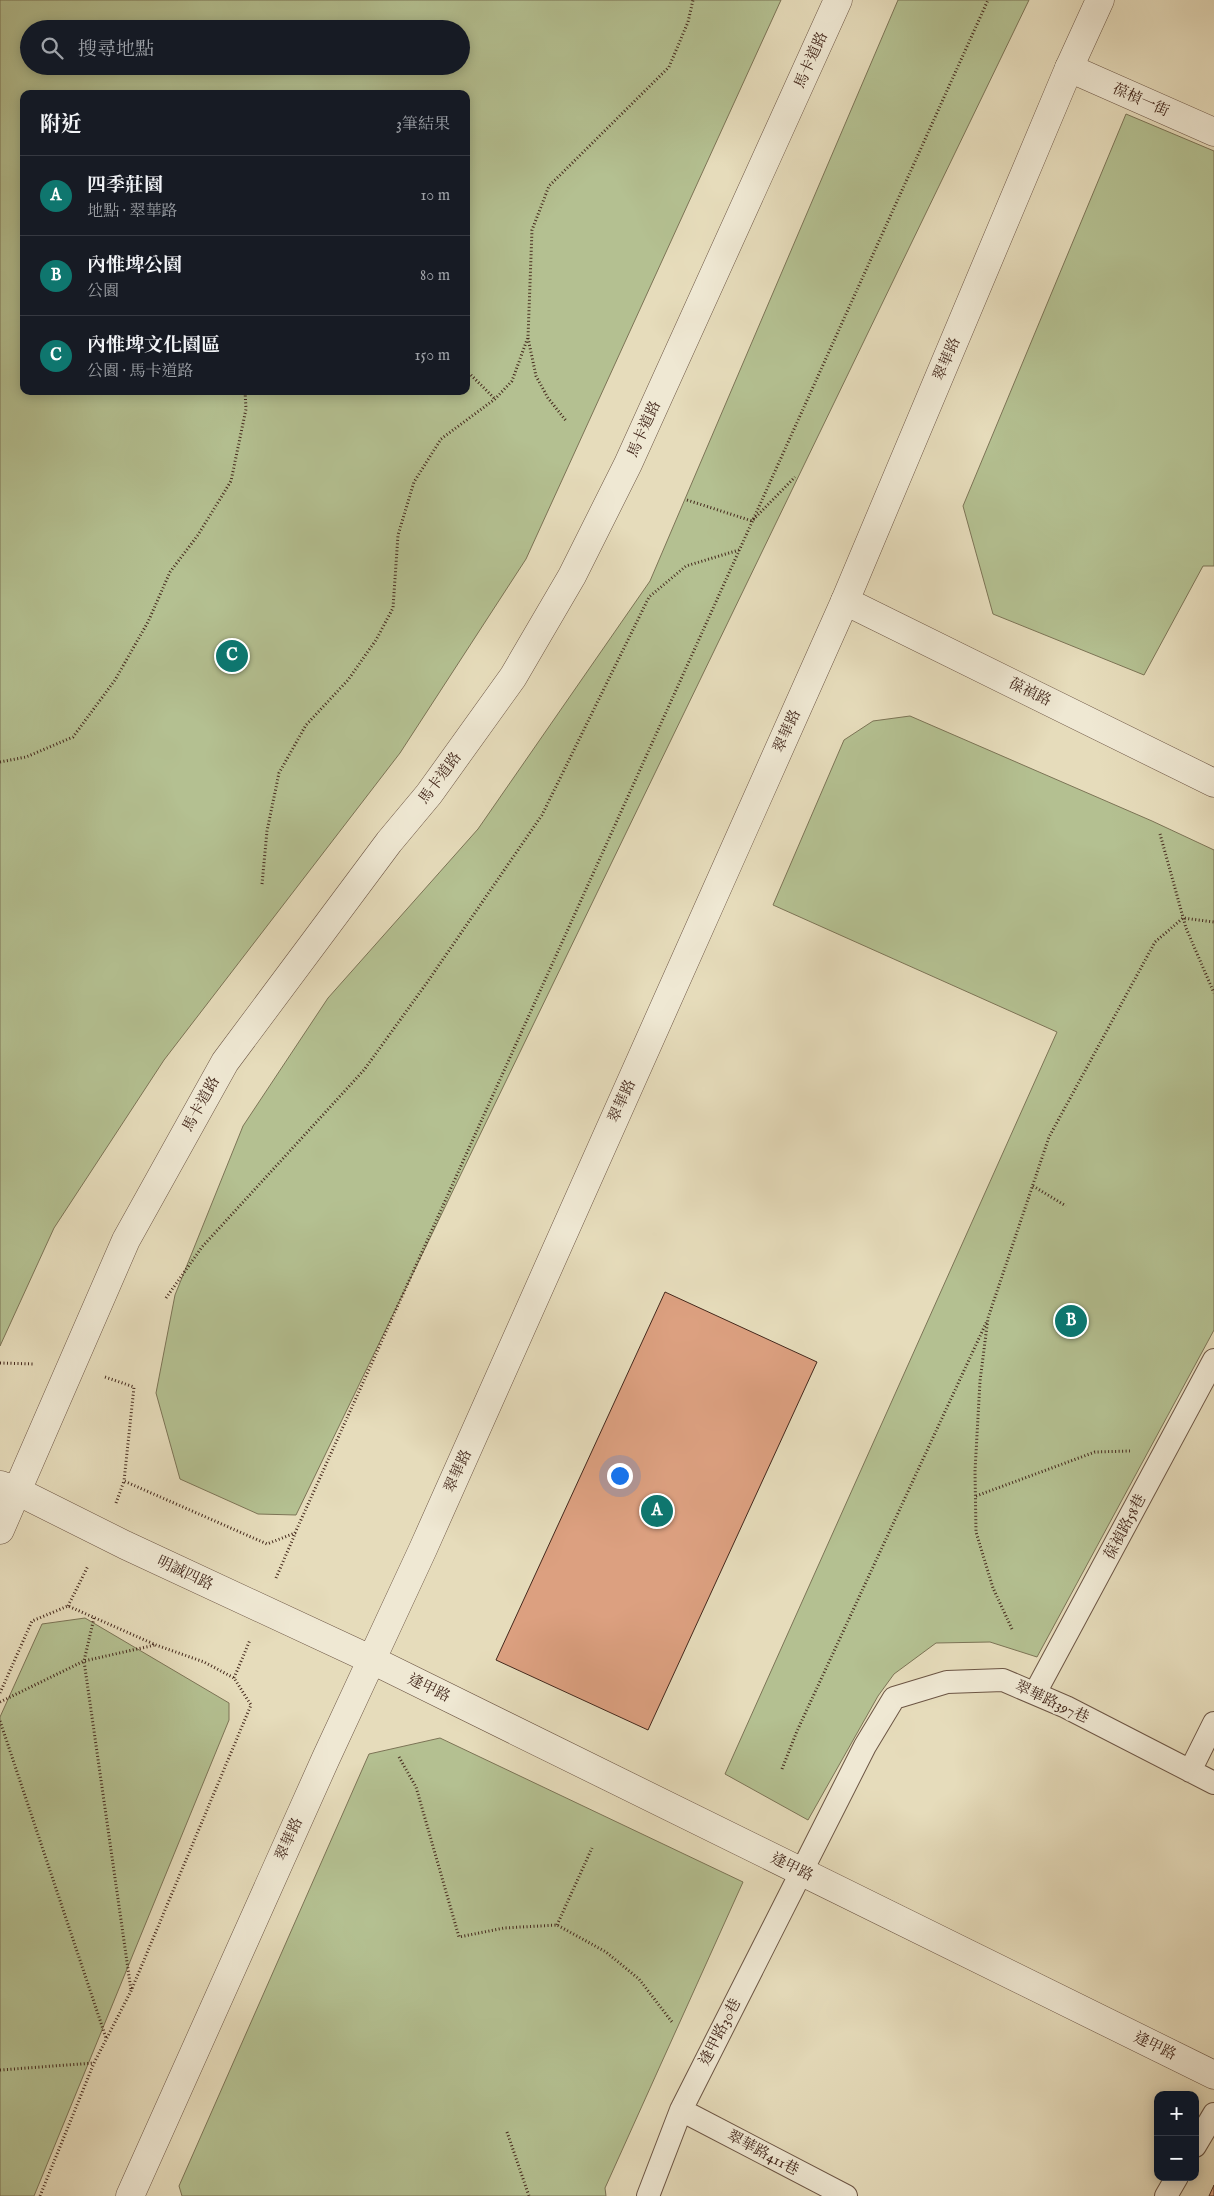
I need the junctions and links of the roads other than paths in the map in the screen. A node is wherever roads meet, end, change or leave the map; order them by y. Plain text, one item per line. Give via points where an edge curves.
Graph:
1 (838, 0) edge
2 (1100, 0) edge
3 (1069, 68) junction
4 (1214, 132) edge
5 (845, 601) junction
6 (1214, 783) edge
7 (1214, 1360) edge
8 (9, 1488) edge
9 (0, 1530) edge
10 (370, 1659) junction
11 (1035, 1693) junction
12 (1214, 1723) edge
13 (1190, 1771) junction
14 (1214, 1783) edge
15 (801, 1871) junction
16 (1214, 2075) edge
17 (681, 2110) junction
18 (1214, 2114) edge
19 (1199, 2139) edge
20 (1175, 2181) edge
21 (130, 2196) edge
22 (648, 2196) edge
23 (846, 2196) edge
24 (1166, 2196) edge

1 - 8 street, 馬卡道路 via 628,464 572,576 512,677 429,794 389,842 225,1062 126,1240
2 - 3 street, 翠華路
3 - 4 street, 葆楨一街
3 - 5 street, 翠華路
5 - 6 street, 葆禎路
5 - 10 street, 翠華路 via 423,1549
7 - 11 lane, 葆禎路58巷
8 - 9 street, 馬卡道路
8 - 10 street, 明誠四路 via 125,1546
10 - 15 street, 逢甲路
10 - 21 street, 翠華路
11 - 13 lane, 翠華路397巷
11 - 15 lane, 翠華路397巷 via 1003,1680 947,1682 894,1698 865,1746
12 - 13 lane
13 - 14 lane, 翠華路397巷
15 - 16 street, 逢甲路
15 - 17 lane, 逢甲路30巷
17 - 22 lane, 逢甲路30巷
17 - 23 lane, 翠華路411巷
18 - 19 lane
20 - 24 lane

